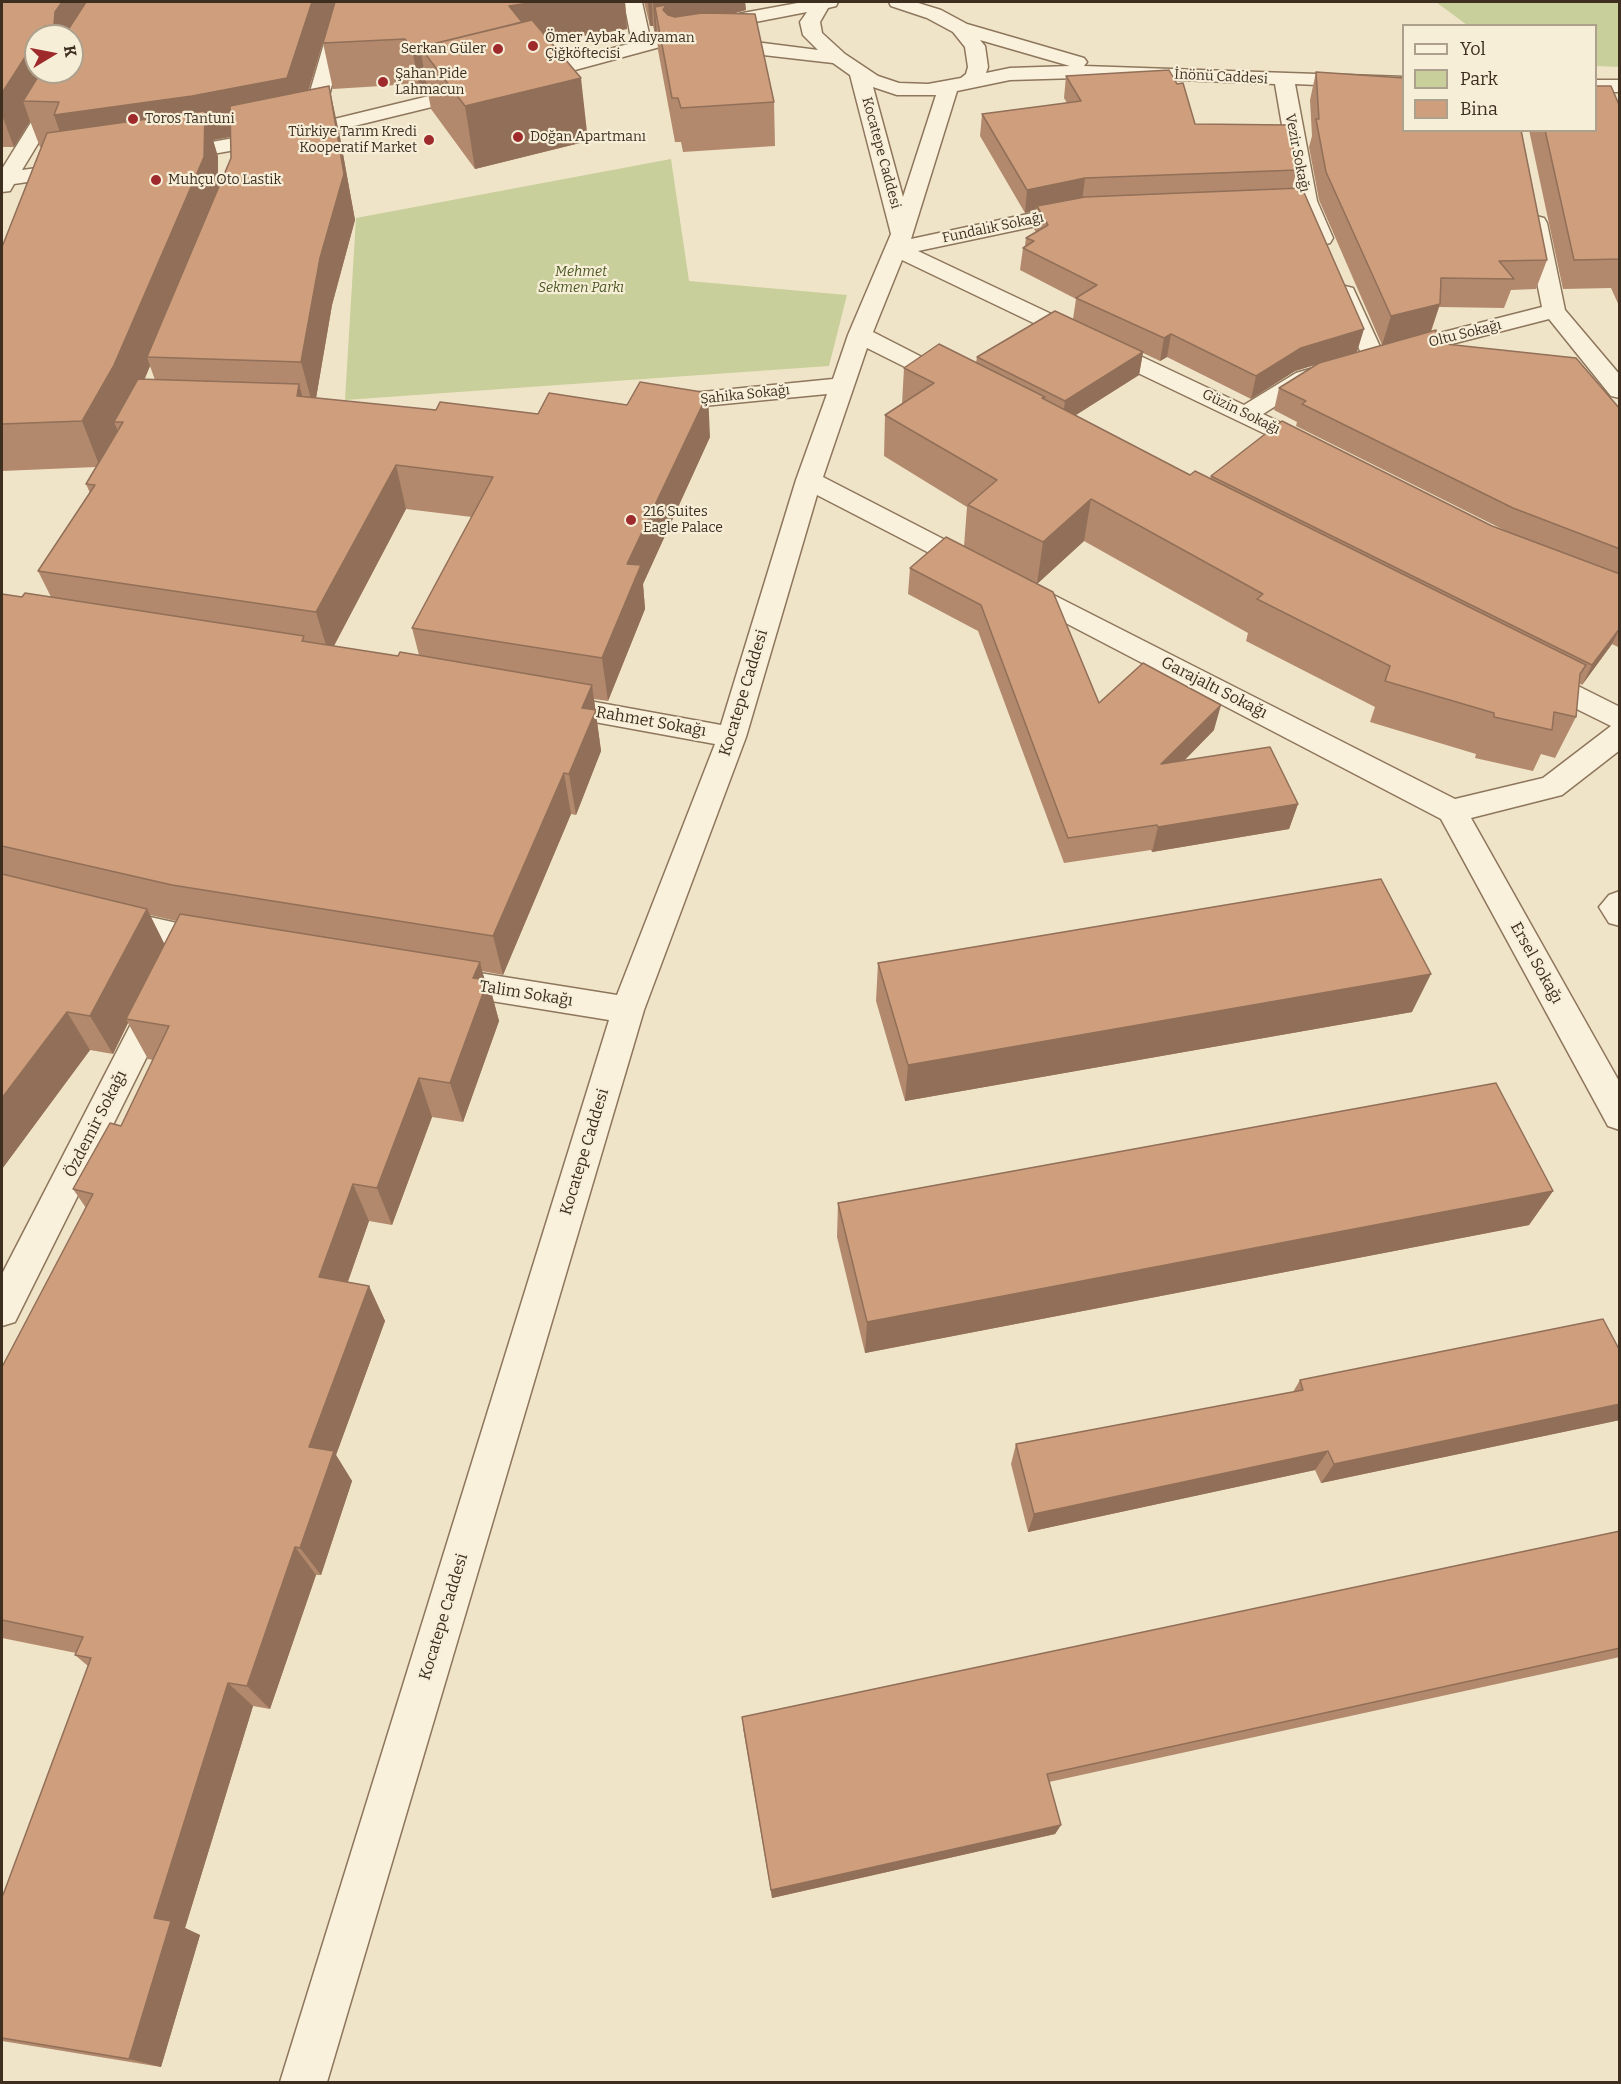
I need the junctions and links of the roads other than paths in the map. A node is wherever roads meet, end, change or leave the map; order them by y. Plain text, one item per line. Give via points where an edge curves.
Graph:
1 (345, 2) edge
2 (633, 2) edge
3 (826, 2) edge
4 (898, 2) edge
5 (960, 28) junction
6 (642, 45) junction
7 (838, 58) junction
8 (553, 71) junction
9 (1111, 71) junction
10 (859, 72) junction
11 (1284, 80) junction
12 (1402, 83) edge
13 (64, 84) edge
14 (957, 85) junction
15 (1597, 86) edge
16 (1620, 86) edge
17 (309, 131) junction
18 (230, 146) junction
19 (158, 157) edge
20 (99, 165) edge
21 (231, 169) edge
22 (3, 181) edge
23 (1531, 198) edge
24 (1306, 201) junction
25 (1283, 202) edge
26 (1106, 209) edge
27 (899, 241) junction
28 (1328, 253) edge
29 (1337, 274) edge
30 (1554, 311) junction
31 (860, 335) junction
32 (1373, 357) junction
33 (841, 385) junction
34 (1620, 391) edge
35 (978, 394) edge
36 (645, 405) edge
37 (1247, 414) junction
38 (1339, 461) edge
39 (808, 480) junction
40 (1512, 665) edge
41 (530, 700) edge
42 (1620, 719) edge
43 (1620, 734) edge
44 (732, 737) junction
45 (1452, 811) junction
46 (1620, 903) edge
47 (1620, 914) edge
48 (90, 915) edge
49 (190, 939) junction
50 (237, 947) edge
51 (415, 976) edge
52 (628, 1010) junction
53 (1620, 1116) edge
54 (2, 1310) edge
55 (303, 2082) edge

1 - 17 street
2 - 6 street
3 - 6 street
3 - 7 street, İnönü Caddesi via 810,22 813,35
4 - 5 street
5 - 9 street
5 - 14 street via 975,46 978,68 975,76
6 - 8 street
7 - 8 street via 763,49 704,48
7 - 10 street, İnönü Caddesi
8 - 17 street
9 - 11 street, İnönü Caddesi
9 - 14 street, İnönü Caddesi via 1010,74
10 - 14 street, İnönü Caddesi via 897,88 928,90
10 - 27 street, Kocatepe Caddesi
11 - 12 street, İnönü Caddesi
11 - 24 street, Vezir Sokağı
13 - 22 street
14 - 27 street, Kocatepe Caddesi
15 - 16 street
17 - 18 street
18 - 19 street
18 - 21 street
20 - 22 street
23 - 30 street
24 - 25 street
24 - 28 street, Vezir Sokağı
26 - 27 street, Fundalık Sokağı
27 - 31 street, Kocatepe Caddesi
27 - 37 street, Güzin Sokağı
29 - 32 street
30 - 32 street, Oltu Sokağı
30 - 34 street
31 - 33 street, Kocatepe Caddesi
31 - 35 street
32 - 37 street, Oltu Sokağı via 1304,378
33 - 36 street, Şahika Sokağı
33 - 39 street, Kocatepe Caddesi
37 - 38 street, Güzin Sokağı
39 - 44 street, Kocatepe Caddesi
39 - 45 street, Garajaltı Sokağı
40 - 42 street
41 - 44 street, Rahmet Sokağı
43 - 45 street via 1552,787
44 - 52 street, Kocatepe Caddesi
45 - 53 street, Ersel Sokağı
46 - 47 street via 1615,907
48 - 49 street
49 - 50 street
49 - 54 street, Özdemir Sokağı
51 - 52 street, Talim Sokağı
52 - 55 street, Kocatepe Caddesi

